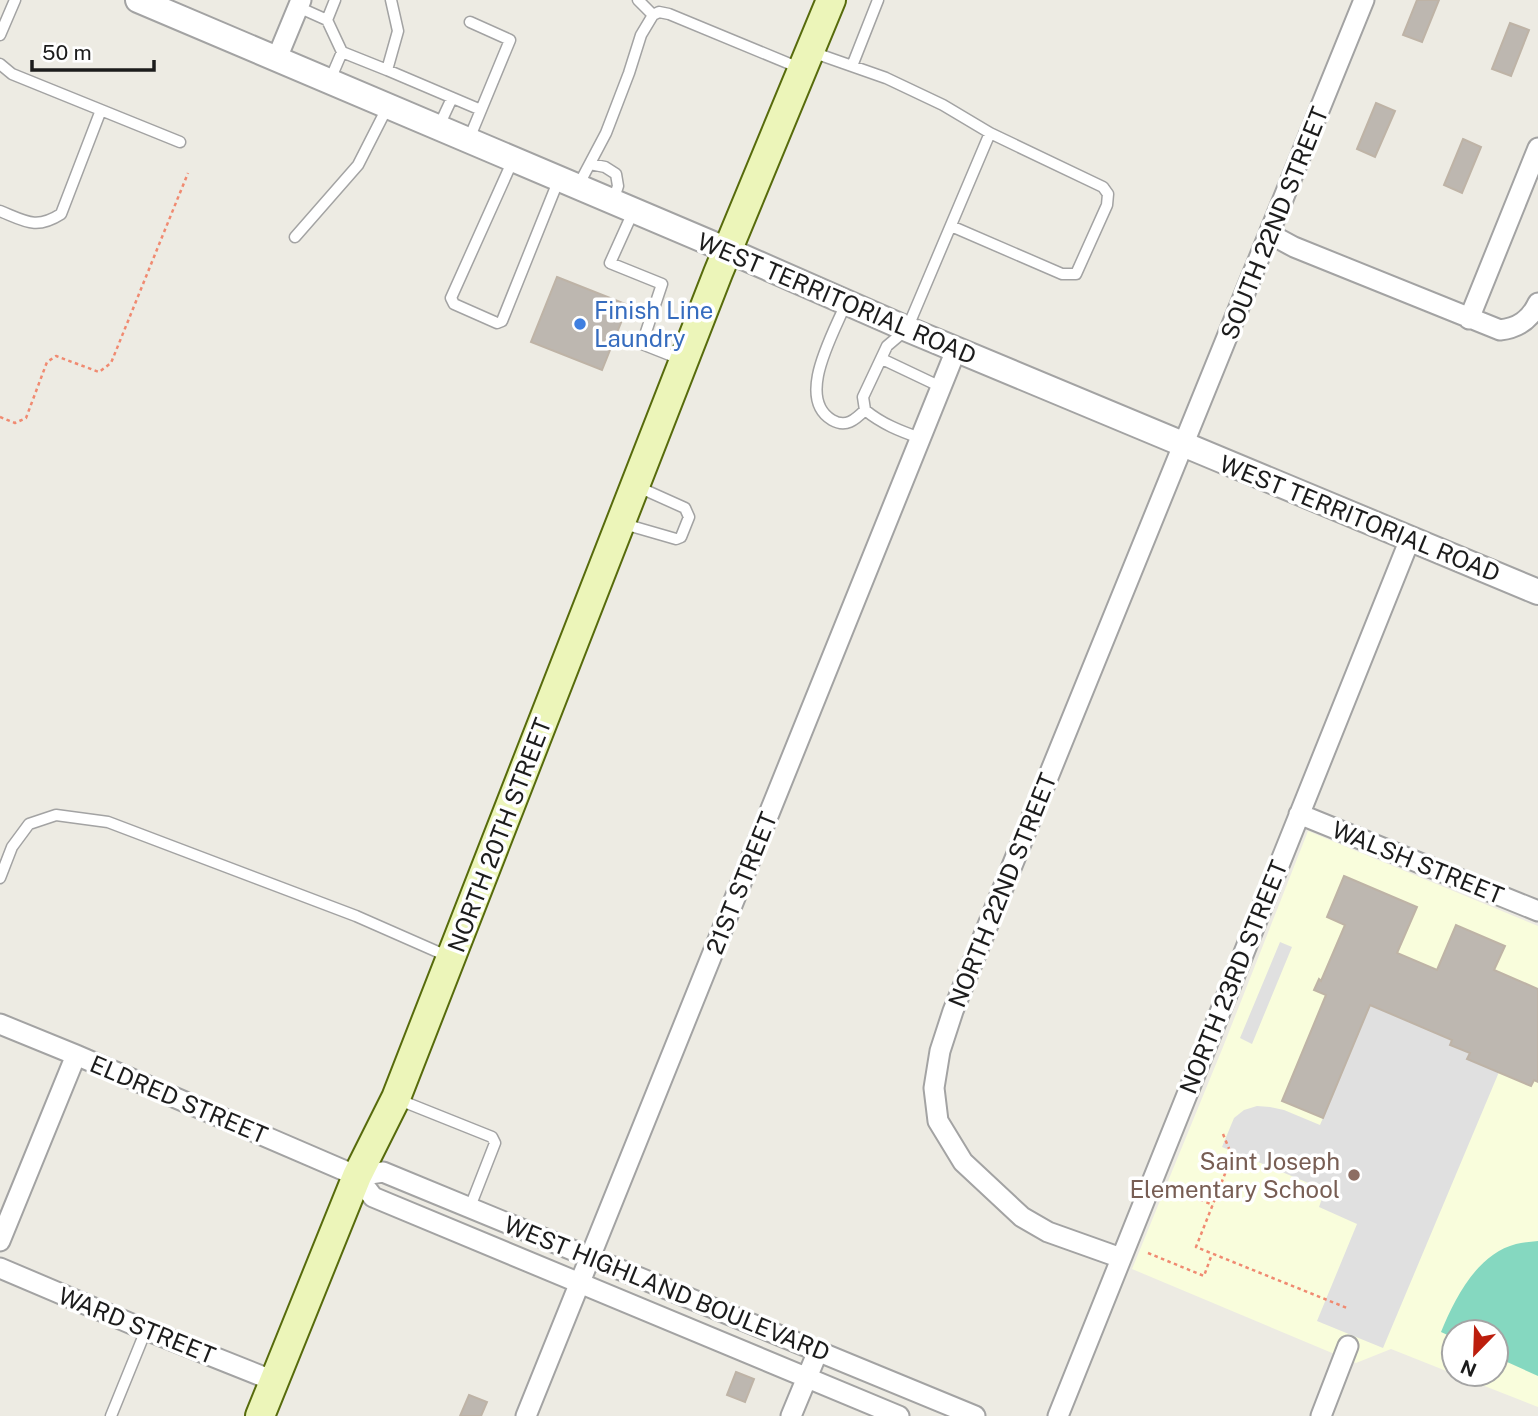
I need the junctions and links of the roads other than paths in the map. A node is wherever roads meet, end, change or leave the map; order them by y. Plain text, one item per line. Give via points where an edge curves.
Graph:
1 (15, 0) edge
2 (138, 0) edge
3 (335, 0) edge
4 (391, 0) edge
5 (638, 0) edge
6 (831, 0) edge
7 (878, 0) edge
8 (1364, 0) edge
9 (300, 3) edge
10 (653, 15) junction
11 (327, 20) junction
12 (470, 22) dead end
13 (0, 35) edge
14 (342, 52) junction
15 (277, 58) junction
16 (806, 60) junction
17 (0, 64) edge
18 (852, 66) junction
19 (387, 70) junction
20 (330, 80) junction
21 (452, 98) junction
22 (388, 106) junction
23 (101, 110) junction
24 (481, 110) junction
25 (439, 127) junction
26 (990, 133) junction
27 (468, 140) junction
28 (180, 142) dead end
29 (1538, 148) edge
30 (513, 159) junction
31 (590, 164) junction
32 (568, 182) junction
33 (624, 206) junction
34 (0, 211) edge
35 (951, 226) junction
36 (1270, 234) junction
37 (295, 237) dead end
38 (727, 250) junction
39 (846, 303) junction
40 (1538, 303) edge
41 (1469, 319) junction
42 (906, 329) junction
43 (956, 350) junction
44 (882, 359) junction
45 (684, 361) junction
46 (941, 387) junction
47 (865, 410) junction
48 (920, 438) junction
49 (1182, 445) junction
50 (635, 486) junction
51 (621, 523) junction
52 (1410, 539) junction
53 (1538, 592) edge
54 (1299, 814) junction
55 (0, 878) edge
56 (1538, 911) edge
57 (451, 958) junction
58 (0, 1024) edge
59 (76, 1055) junction
60 (396, 1098) junction
61 (357, 1176) junction
62 (470, 1207) junction
63 (0, 1241) edge
64 (590, 1256) junction
65 (1121, 1258) junction
66 (0, 1268) edge
67 (579, 1283) junction
68 (146, 1330) junction
69 (1348, 1346) dead end
70 (818, 1351) junction
71 (807, 1378) junction
72 (274, 1381) junction
73 (111, 1416) edge
74 (260, 1416) edge
75 (526, 1416) edge
76 (791, 1416) edge
77 (899, 1416) edge
78 (975, 1416) edge
79 (1058, 1416) edge
80 (1321, 1416) edge

1 - 13 lane
2 - 15 street, WEST TERRITORIAL ROAD
3 - 11 lane
4 - 19 lane via 398,31
5 - 10 lane
6 - 16 main road, NORTH 20TH STREET
7 - 18 lane
8 - 36 street, SOUTH 22ND STREET
9 - 11 lane
9 - 15 street
10 - 16 lane via 679,17
10 - 31 lane
11 - 14 lane
12 - 24 lane via 510,40
14 - 19 lane
14 - 20 lane
15 - 20 street, WEST TERRITORIAL ROAD
16 - 18 lane
16 - 38 main road, NORTH 20TH STREET
17 - 23 lane via 12,74
18 - 26 lane via 943,105
19 - 21 lane
20 - 22 street, WEST TERRITORIAL ROAD
21 - 24 lane
21 - 25 lane
22 - 25 street, WEST TERRITORIAL ROAD
22 - 37 lane via 358,165
23 - 28 lane
23 - 34 lane via 61,214 47,223 30,223
24 - 27 lane
25 - 27 street, WEST TERRITORIAL ROAD
26 - 35 lane
26 - 35 lane via 1103,187 1107,205 1076,274 1070,275
27 - 30 street, WEST TERRITORIAL ROAD
29 - 41 street
30 - 32 street, WEST TERRITORIAL ROAD
30 - 32 lane via 451,298 453,304 497,323 502,321
31 - 32 lane
31 - 33 lane via 616,174
32 - 33 street, WEST TERRITORIAL ROAD
33 - 38 street, WEST TERRITORIAL ROAD
33 - 45 lane via 610,263 662,284 642,344
35 - 42 lane
36 - 41 street
36 - 49 street, SOUTH 22ND STREET
38 - 39 street, WEST TERRITORIAL ROAD
38 - 45 main road, NORTH 20TH STREET
39 - 42 street, WEST TERRITORIAL ROAD
39 - 47 lane via 817,376 815,394 828,417 839,423 851,422
40 - 41 street via 1533,314 1511,329 1500,330
42 - 43 street, WEST TERRITORIAL ROAD
42 - 44 lane via 887,346
43 - 46 street, 21ST STREET
43 - 49 street, WEST TERRITORIAL ROAD
44 - 46 lane
44 - 47 lane via 863,397
45 - 50 main road, NORTH 20TH STREET
46 - 48 street, 21ST STREET
47 - 48 lane
48 - 64 street, 21ST STREET
49 - 52 street, WEST TERRITORIAL ROAD
49 - 65 street, NORTH 22ND STREET via 953,1011 934,1088 937,1121 963,1162 1022,1217 1048,1232
50 - 51 main road, NORTH 20TH STREET
50 - 51 lane via 685,508 690,517 681,537 672,539
51 - 57 main road, NORTH 20TH STREET
52 - 53 street, WEST TERRITORIAL ROAD
52 - 54 street, NORTH 23RD STREET
54 - 56 street, WALSH STREET
54 - 65 street, NORTH 23RD STREET
55 - 57 lane via 12,847 29,824 56,815 108,822 356,916
57 - 60 main road, NORTH 20TH STREET
58 - 59 street, ELDRED STREET
59 - 61 street, ELDRED STREET
59 - 63 street
60 - 61 main road, NORTH 20TH STREET
60 - 62 lane via 492,1137 495,1143
61 - 62 street, WEST HIGHLAND BOULEVARD via 383,1172
61 - 67 street via 373,1197
61 - 72 main road, NORTH 20TH STREET
62 - 64 street, WEST HIGHLAND BOULEVARD
64 - 67 street, 21ST STREET
64 - 70 street, WEST HIGHLAND BOULEVARD
65 - 79 street, NORTH 23RD STREET
66 - 68 street, WARD STREET
67 - 71 street
67 - 75 street, 21ST STREET
68 - 72 street, WARD STREET
68 - 73 lane
69 - 80 street
70 - 71 street
70 - 78 street, WEST HIGHLAND BOULEVARD
71 - 76 street
71 - 77 street
72 - 74 main road, NORTH 20TH STREET

